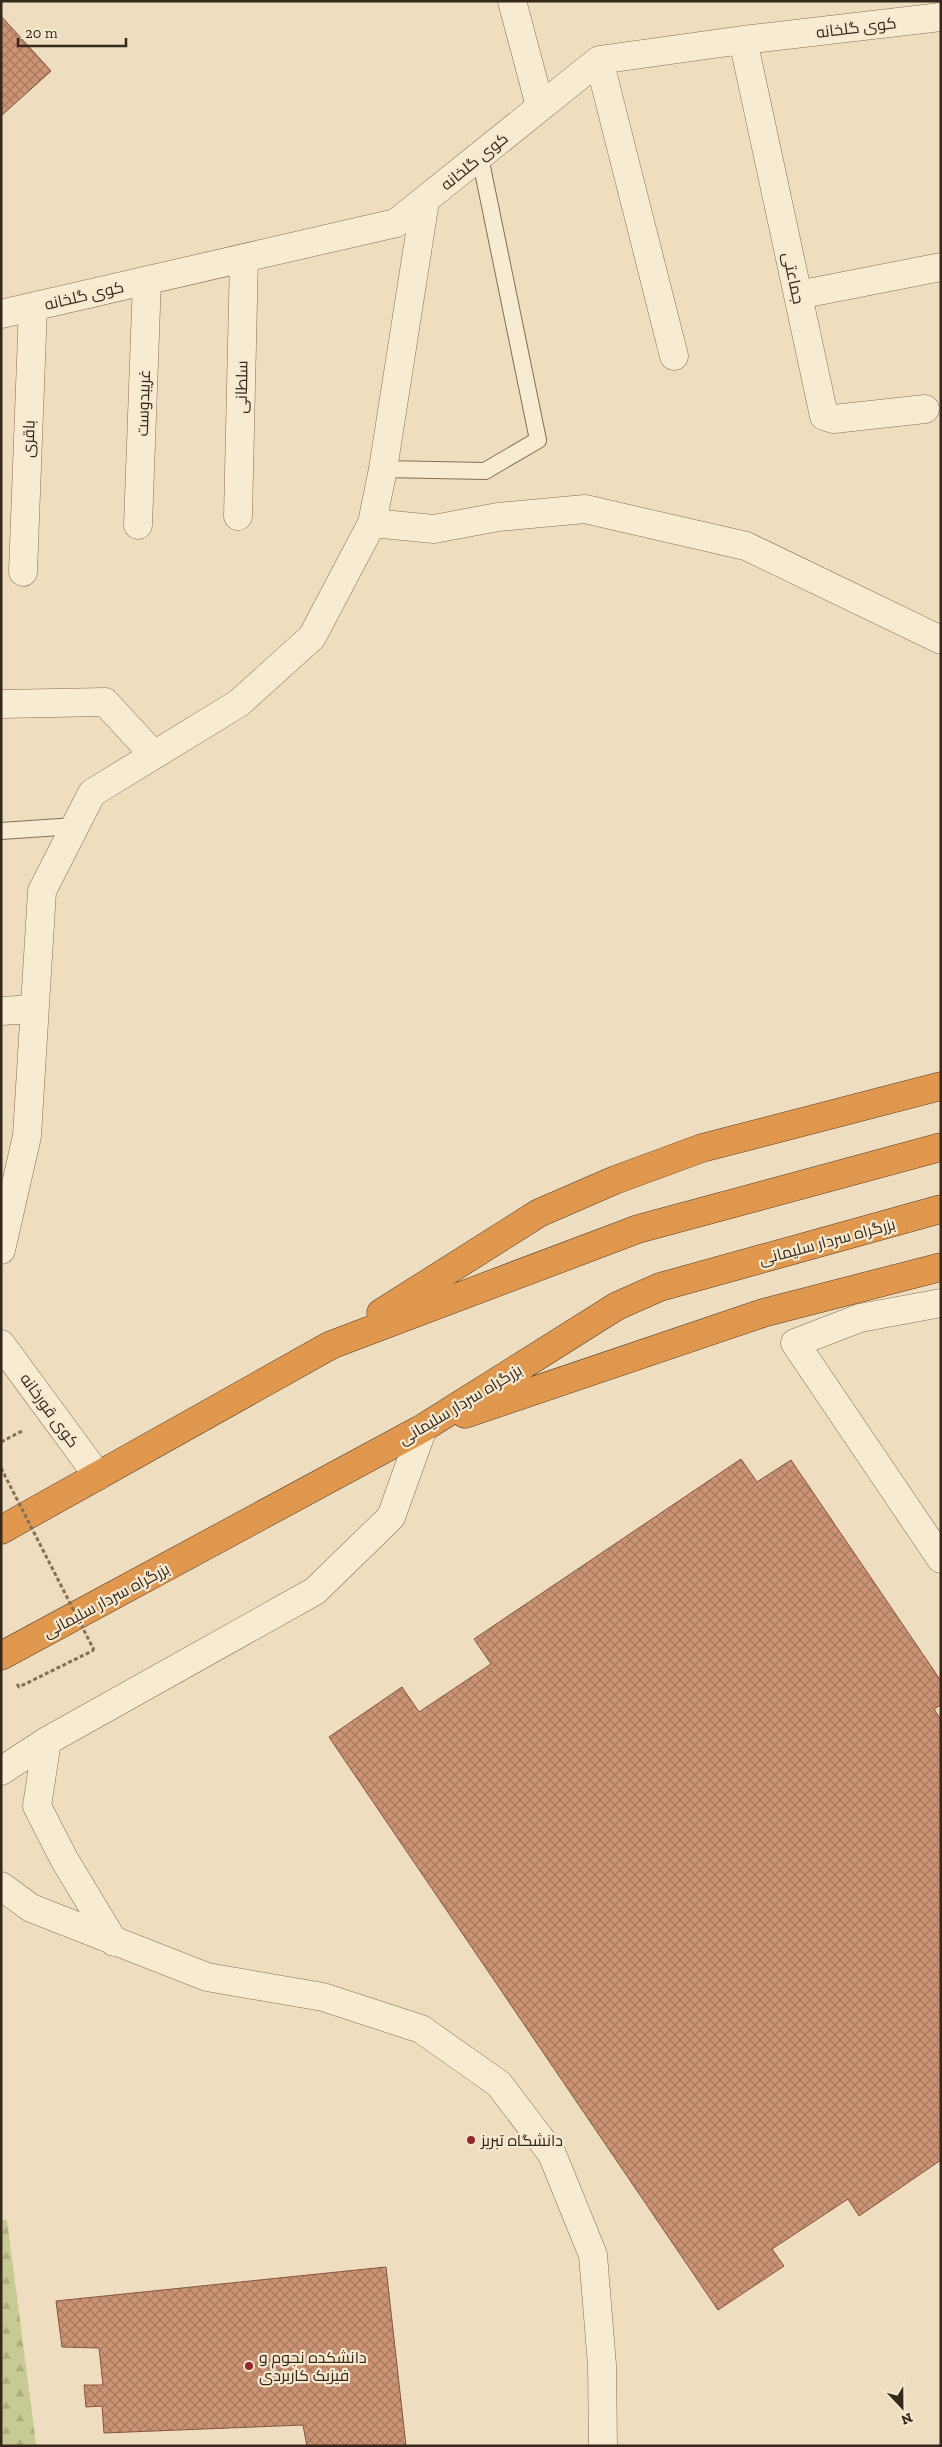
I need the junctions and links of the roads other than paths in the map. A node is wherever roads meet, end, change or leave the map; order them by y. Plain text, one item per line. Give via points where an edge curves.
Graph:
1 (512, 1) edge
2 (941, 18) edge
3 (743, 40) junction
4 (599, 60) junction
5 (540, 106) junction
6 (480, 157) junction
7 (425, 201) junction
8 (244, 258) junction
9 (941, 267) edge
10 (147, 280) junction
11 (798, 295) junction
12 (33, 306) junction
13 (1, 314) edge
14 (674, 356) dead end
15 (925, 409) dead end
16 (383, 469) junction
17 (238, 516) dead end
18 (372, 522) junction
19 (138, 525) dead end
20 (24, 572) dead end
21 (941, 640) edge
22 (1, 704) edge
23 (154, 755) junction
24 (75, 826) junction
25 (1, 831) edge
26 (34, 1009) junction
27 (1, 1011) edge
28 (941, 1086) edge
29 (941, 1147) edge
30 (941, 1209) edge
31 (1, 1250) edge
32 (941, 1267) edge
33 (941, 1303) edge
34 (1, 1344) edge
35 (331, 1345) junction
36 (423, 1428) junction
37 (98, 1476) junction
38 (1, 1530) edge
39 (941, 1559) edge
40 (1, 1656) edge
41 (47, 1741) junction
42 (1, 1770) edge
43 (1, 1886) edge
44 (114, 1942) junction
45 (603, 2446) edge

1 - 5 street
2 - 3 street, کوی گلخانه
3 - 4 street, کوی گلخانه
3 - 11 street, جماعتی
4 - 5 street, کوی گلخانه
4 - 14 street
5 - 6 street, کوی گلخانه
6 - 7 street, کوی گلخانه
6 - 16 lane via 538,440 485,471
7 - 8 street, کوی گلخانه via 396,223
7 - 16 street
8 - 10 street, کوی گلخانه
8 - 17 street, سلطانی
9 - 11 street
10 - 12 street, کوی گلخانه
10 - 19 street, غریبدوست
11 - 15 street, جماعتی via 824,416 834,419
12 - 13 street, کوی گلخانه
12 - 20 street, باقری
16 - 18 street
18 - 21 street via 434,529 498,517 584,509 746,546
18 - 23 street via 312,637 239,703
22 - 23 street via 105,702
23 - 24 street via 92,793
24 - 25 lane
24 - 26 street via 42,891
26 - 27 street
26 - 31 street via 27,1136
28 - 35 highway via 702,1148 615,1180 539,1214
29 - 35 highway via 638,1229
30 - 36 highway, بزرگراه سردار سلیمانی via 660,1287 617,1306
32 - 36 highway via 764,1313
33 - 39 street via 860,1318 795,1343
34 - 37 street, کوی قورخانه
35 - 37 highway
36 - 40 highway, بزرگراه سردار سلیمانی
36 - 41 street via 391,1517 314,1591
37 - 38 highway
41 - 42 street
41 - 44 street via 38,1806 64,1859
43 - 44 street via 31,1908
44 - 45 street via 207,1977 323,1997 421,2030 499,2084 552,2154 593,2255 602,2365

